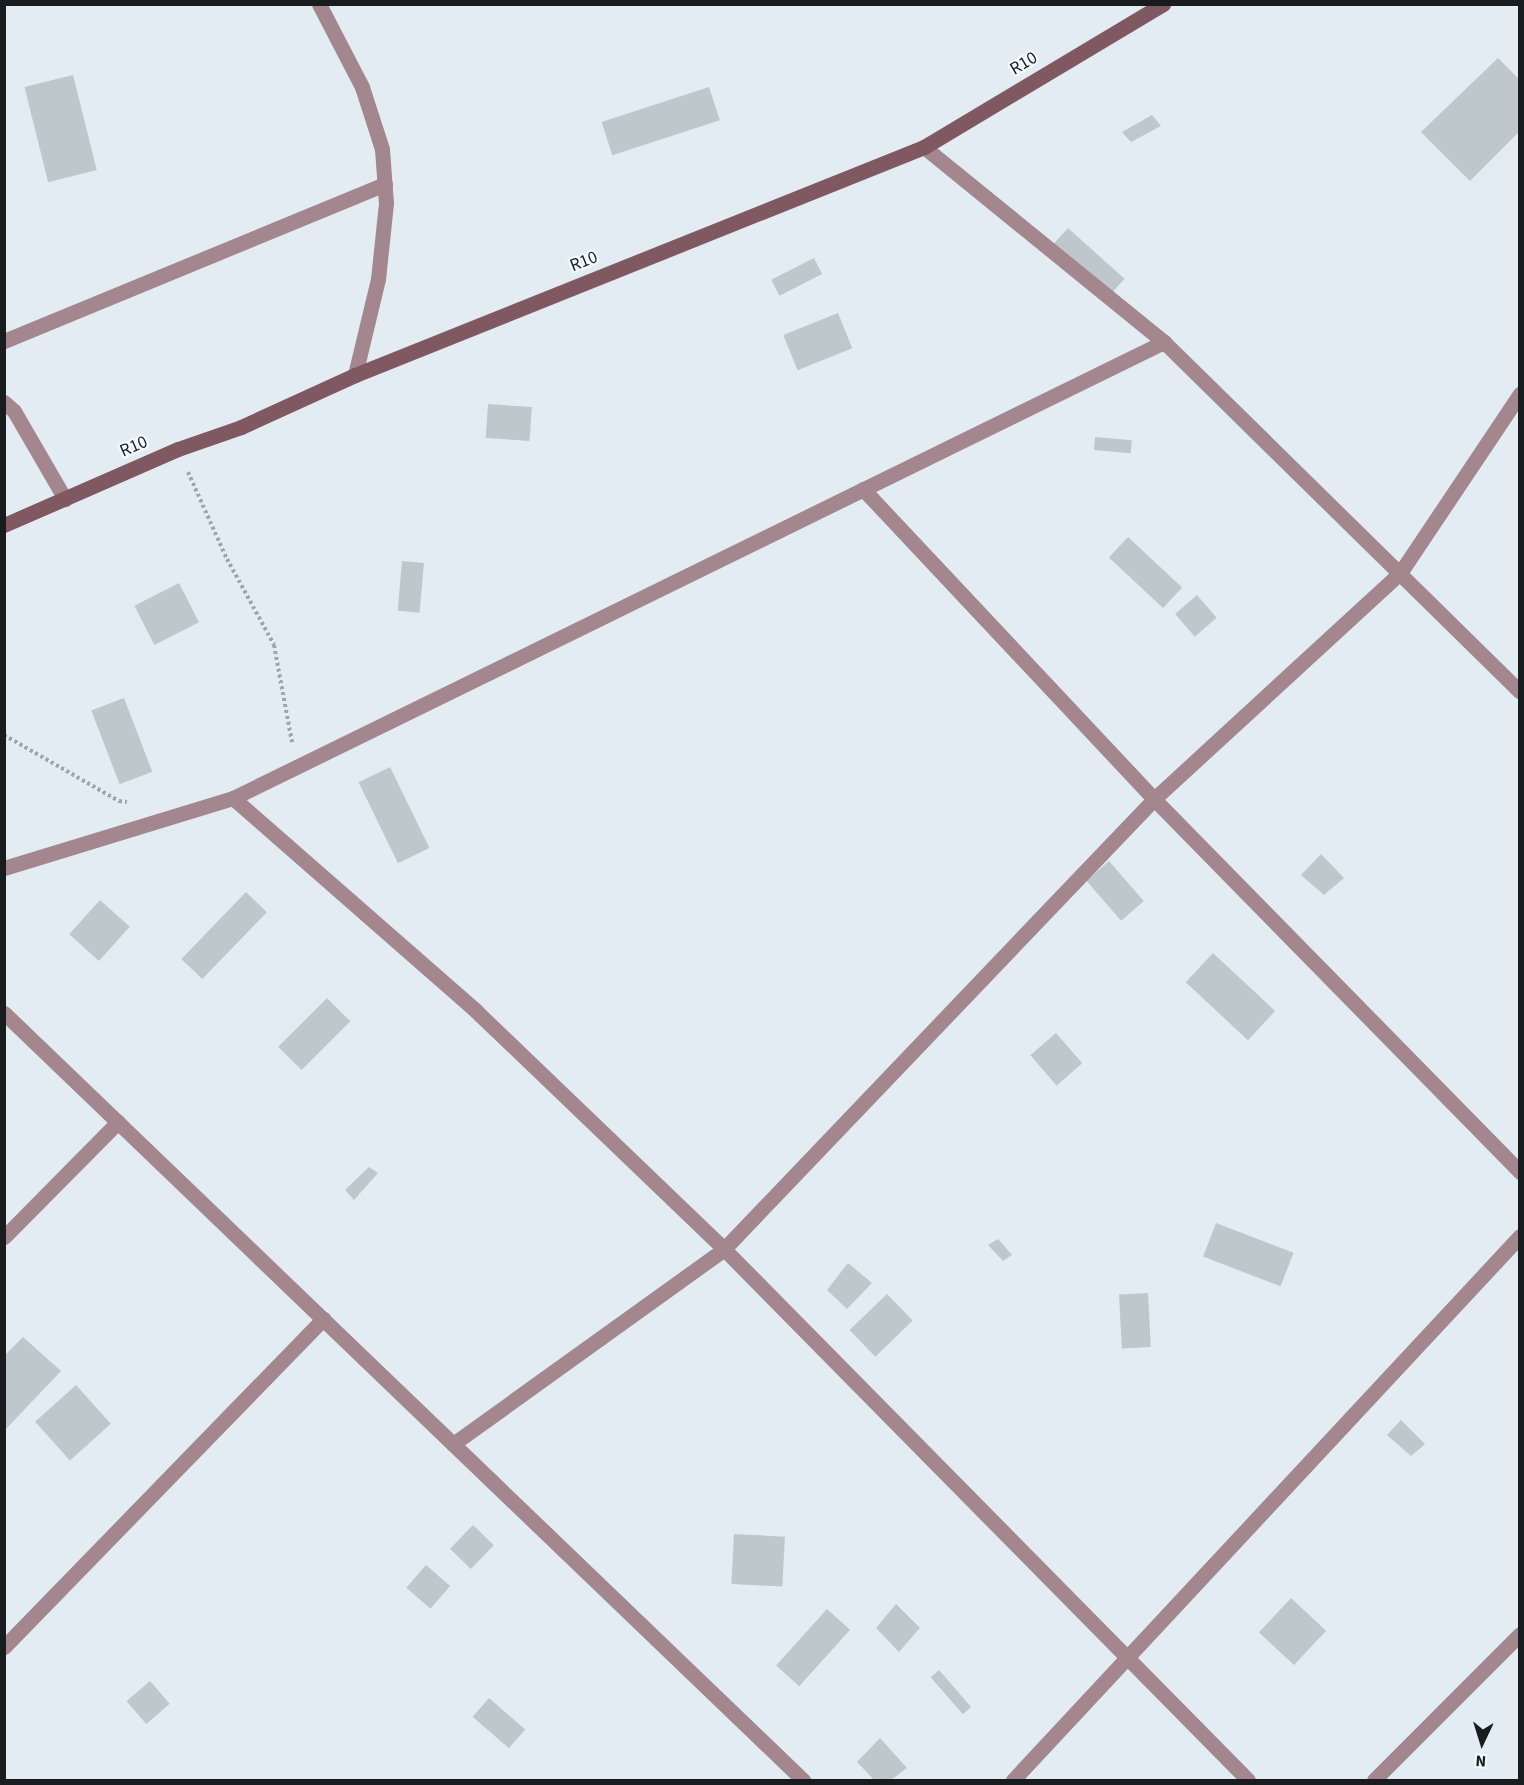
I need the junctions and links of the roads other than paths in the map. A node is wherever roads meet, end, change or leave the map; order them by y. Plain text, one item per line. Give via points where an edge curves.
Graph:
1 (319, 4) edge
2 (1163, 4) edge
3 (924, 147) junction
4 (385, 184) junction
5 (4, 341) edge
6 (1164, 342) junction
7 (355, 375) junction
8 (1520, 394) edge
9 (4, 402) edge
10 (863, 489) junction
11 (65, 499) junction
12 (4, 525) edge
13 (1400, 573) junction
14 (1520, 692) edge
15 (232, 798) junction
16 (1154, 799) junction
17 (4, 868) edge
18 (4, 1013) edge
19 (118, 1122) junction
20 (1520, 1172) edge
21 (1520, 1236) edge
22 (4, 1237) edge
23 (724, 1249) junction
24 (323, 1319) junction
25 (453, 1444) junction
26 (1520, 1634) edge
27 (4, 1647) edge
28 (1128, 1658) junction
29 (803, 1780) edge
30 (1013, 1780) edge
31 (1248, 1780) edge
32 (1374, 1780) edge

1 - 4 street via 362,87 382,149
2 - 3 main road, R10
3 - 6 street
3 - 7 main road, R10
4 - 5 street
4 - 7 street via 378,279
6 - 10 street
6 - 13 street
7 - 11 main road, R10
8 - 13 street
9 - 11 street via 14,411
10 - 15 street
10 - 16 street
11 - 12 main road, R10
13 - 14 street
13 - 16 street
15 - 17 street
15 - 23 street via 476,1011
16 - 20 street
16 - 23 street
18 - 19 street
19 - 22 street
19 - 24 street
21 - 28 street
23 - 25 street
23 - 28 street
24 - 25 street
24 - 27 street
25 - 29 street
26 - 32 street
28 - 30 street
28 - 31 street

